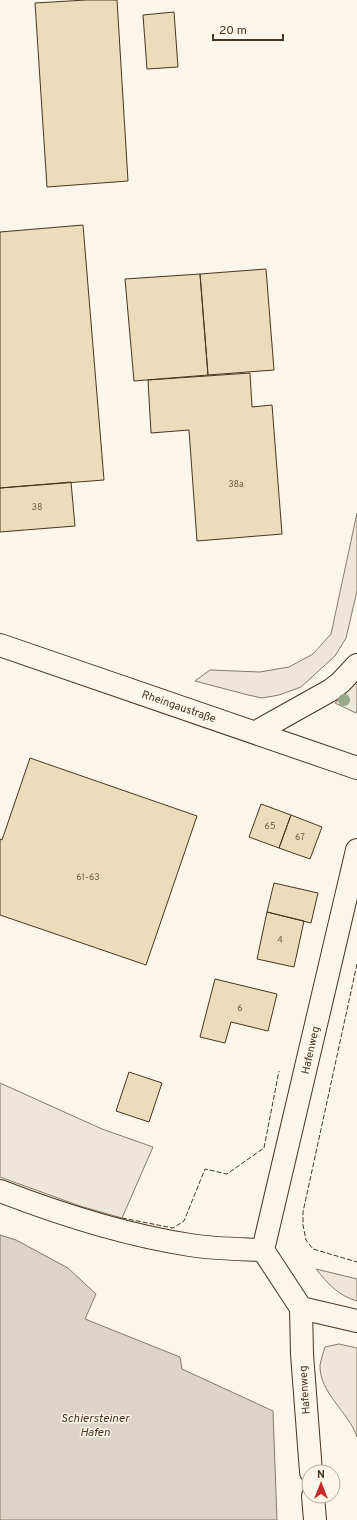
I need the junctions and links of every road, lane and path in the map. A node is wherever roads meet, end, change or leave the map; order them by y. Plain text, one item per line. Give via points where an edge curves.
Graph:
1 (0, 645) edge
2 (357, 665) edge
3 (256, 732) junction
4 (357, 768) edge
5 (357, 850) edge
6 (0, 1191) edge
7 (263, 1250) junction
8 (301, 1308) junction
9 (357, 1321) edge
10 (310, 1464) edge
11 (314, 1504) edge
12 (315, 1520) edge

1 - 3 street, Rheingaustraße
2 - 3 street via 331,690
3 - 4 street, Rheingaustraße
5 - 7 street, Hafenweg
6 - 7 street via 73,1218 124,1232 198,1246
7 - 8 street
8 - 9 street
8 - 10 street, Hafenweg
11 - 12 street

